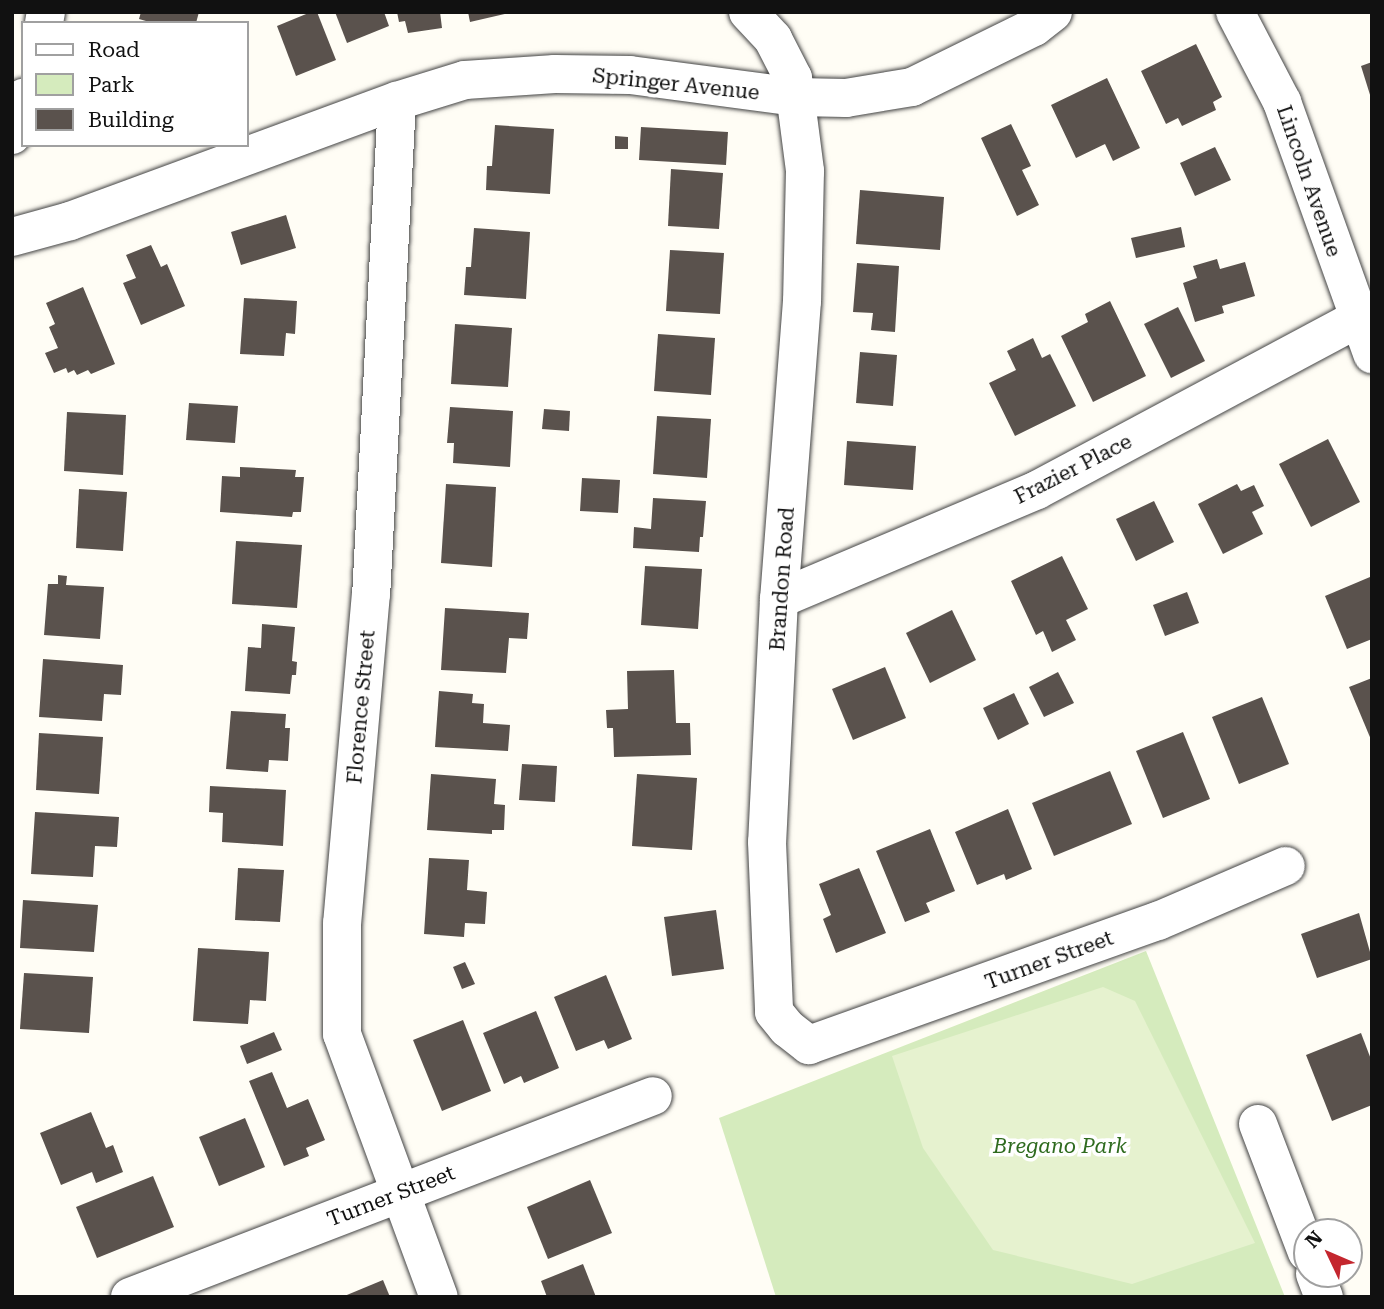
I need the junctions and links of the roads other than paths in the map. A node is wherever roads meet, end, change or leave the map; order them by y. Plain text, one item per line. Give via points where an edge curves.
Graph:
1 (748, 12) edge
2 (1053, 12) edge
3 (1235, 12) edge
4 (796, 97) junction
5 (397, 101) junction
6 (21, 104) edge
7 (12, 135) edge
8 (12, 237) edge
9 (1357, 319) junction
10 (1372, 354) edge
11 (779, 599) junction
12 (1286, 866) dead end
13 (809, 1045) joint
14 (653, 1096) dead end
15 (1258, 1124) dead end
16 (400, 1192) junction
17 (1294, 1218) edge
18 (130, 1297) edge
19 (439, 1297) edge

1 - 4 street, Brandon Road via 773,39 793,78
2 - 4 street, Springer Avenue via 1034,27 912,87 846,99
3 - 9 street, Lincoln Avenue via 1282,102
4 - 5 street, Springer Avenue via 629,75 555,74 465,80
4 - 11 street, Brandon Road via 805,172 802,301
5 - 8 street, Springer Avenue via 70,221
5 - 16 street, Florence Street via 371,593 342,923 342,1034
6 - 7 street
9 - 10 street, Lincoln Avenue
9 - 11 street, Frazier Place via 1037,490
11 - 13 street, Brandon Road via 767,842 774,1012
12 - 13 street, Turner Street via 1158,921
14 - 16 street, Turner Street
15 - 17 street
16 - 18 street, Turner Street
16 - 19 street, Florence Street

